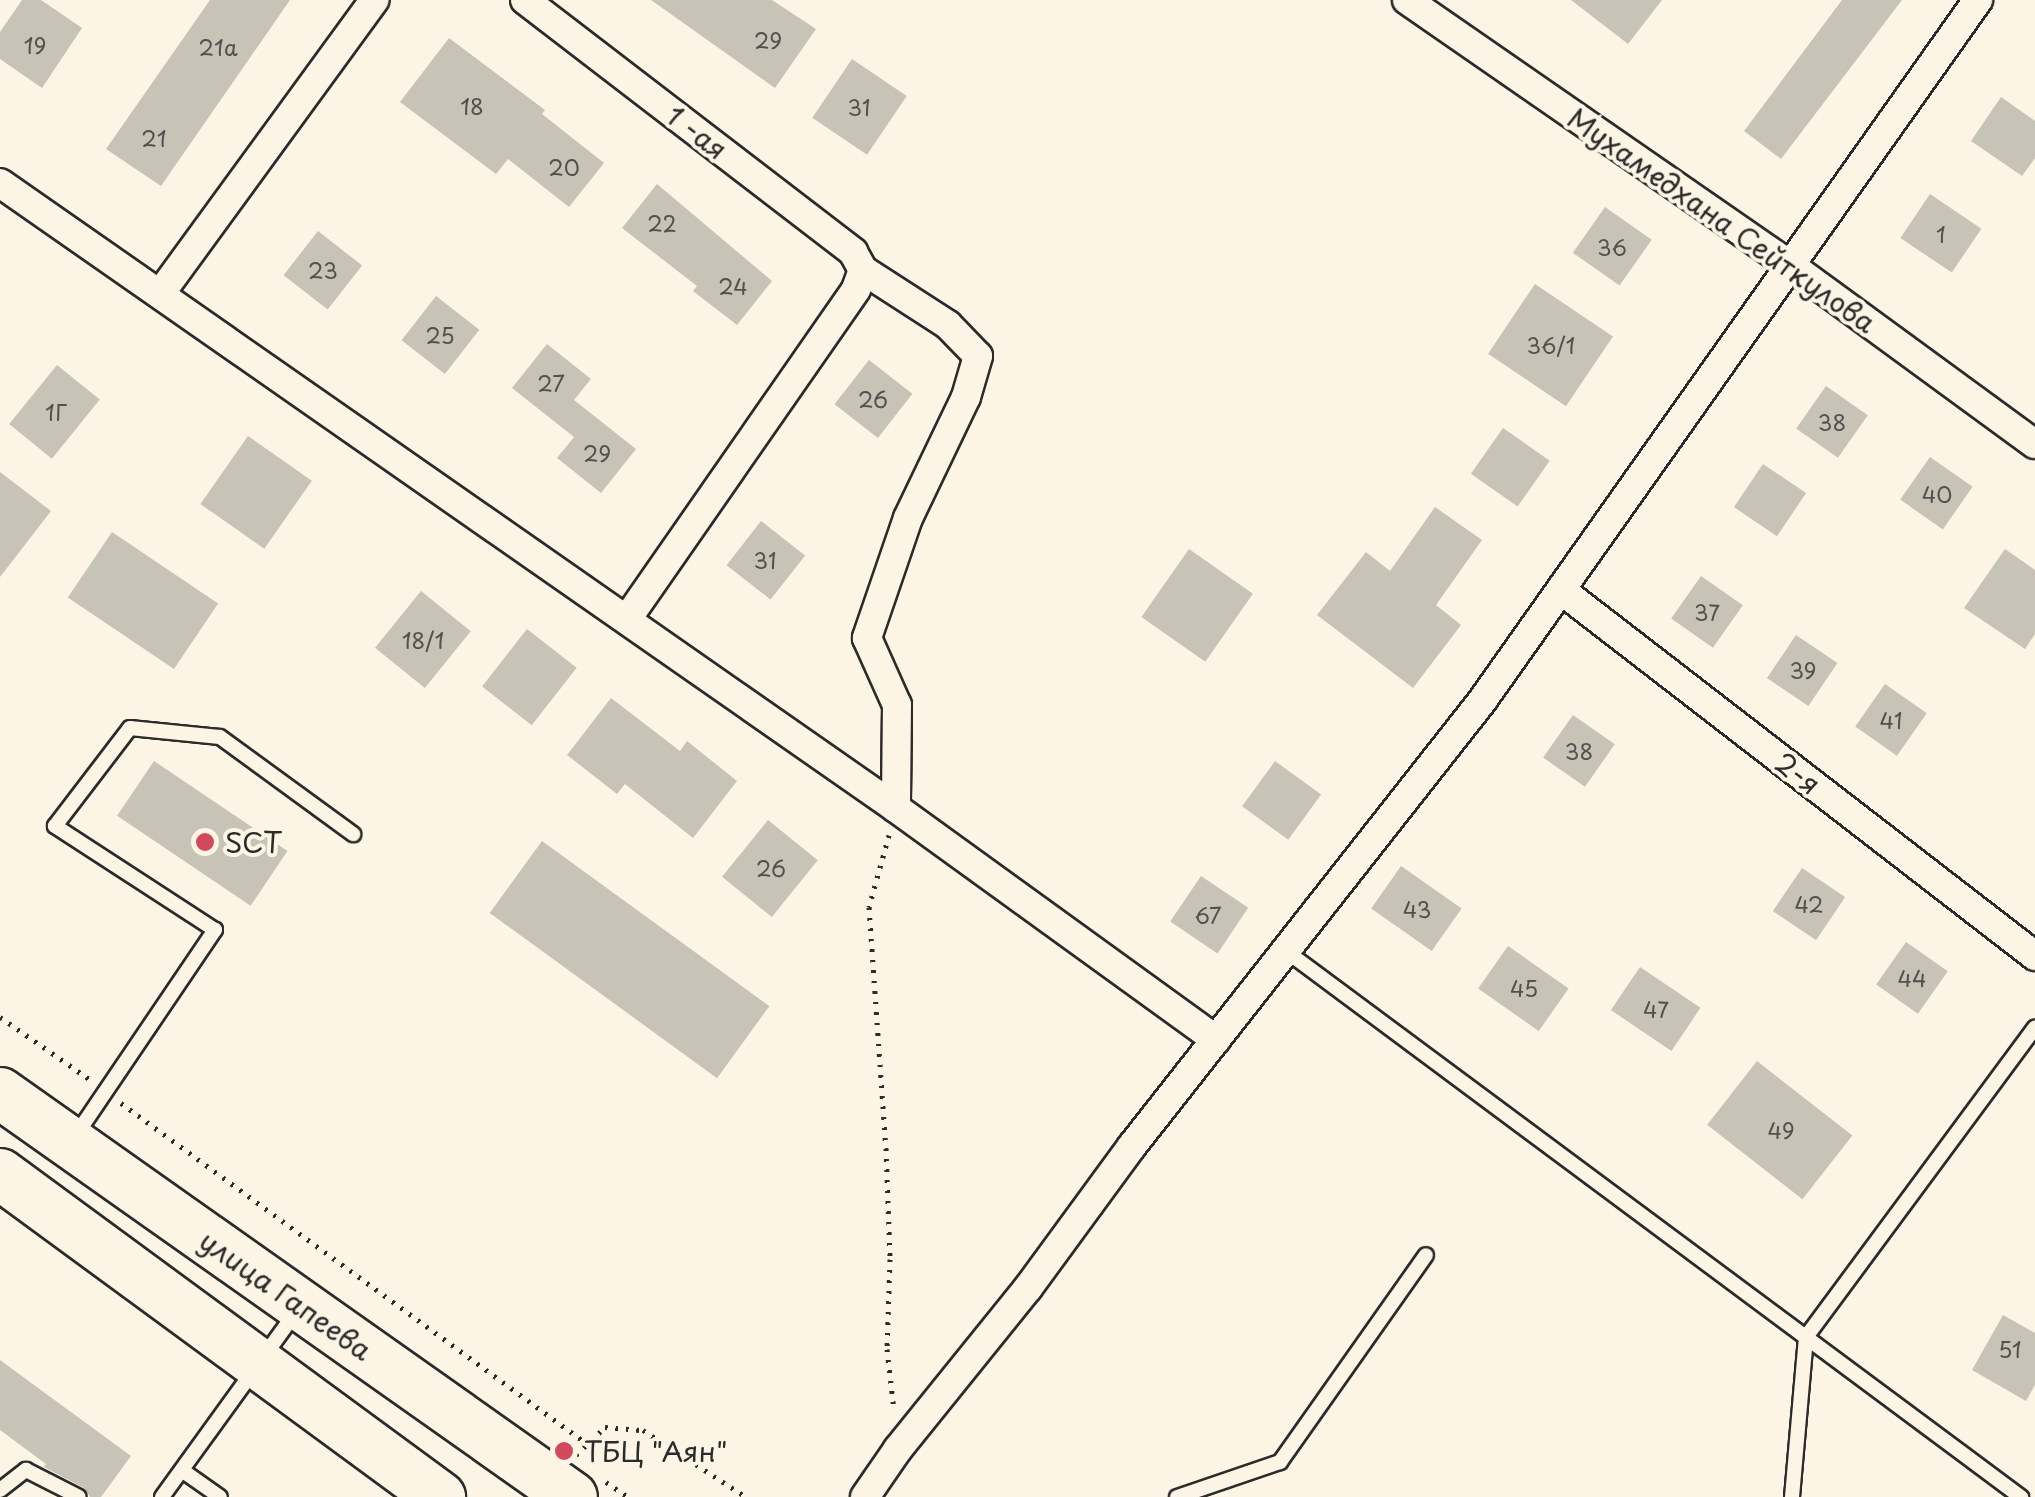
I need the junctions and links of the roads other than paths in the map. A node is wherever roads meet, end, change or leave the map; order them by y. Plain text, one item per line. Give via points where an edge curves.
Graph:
1 (374, 0) edge
2 (526, 0) edge
3 (1407, 0) edge
4 (1978, 0) edge
5 (0, 182) edge
6 (1790, 265) junction
7 (863, 270) junction
8 (160, 294) junction
9 (2035, 444) edge
10 (1561, 590) junction
11 (627, 619) junction
12 (896, 808) junction
13 (353, 834) dead end
14 (1286, 951) junction
15 (2035, 956) edge
16 (2035, 1027) edge
17 (1216, 1040) junction
18 (0, 1093) edge
19 (70, 1144) junction
20 (0, 1174) edge
21 (1426, 1255) dead end
22 (301, 1305) junction
23 (1806, 1337) junction
24 (258, 1366) junction
25 (183, 1471) junction
26 (0, 1490) edge
27 (78, 1497) edge
28 (162, 1497) edge
29 (220, 1497) edge
30 (440, 1497) edge
31 (572, 1497) edge
32 (866, 1497) edge
33 (1177, 1497) edge
34 (1792, 1497) edge
35 (2021, 1497) edge

1 - 8 street
2 - 7 street, 1 -ая via 852,252
3 - 6 street, Мухамедхана Сейткулова
4 - 6 street
5 - 8 street
6 - 9 street, Мухамедхана Сейткулова
6 - 10 street
7 - 11 street
7 - 12 street, 1 -ая via 948,326 978,356 966,397 908,518 867,638 897,705
8 - 11 street
10 - 14 street
10 - 15 street, 2-я
11 - 12 street
12 - 17 street
13 - 19 lane via 220,737 130,728 55,826 215,930
14 - 17 street
14 - 23 lane
16 - 23 lane
17 - 32 street
18 - 19 highway, улица Гапеева
19 - 22 highway, улица Гапеева
20 - 24 highway
21 - 33 lane via 1280,1462
22 - 24 lane
22 - 31 highway, улица Гапеева
23 - 34 lane
23 - 35 lane
24 - 25 lane
24 - 30 highway
25 - 28 lane
25 - 29 lane
26 - 27 lane via 26,1470

